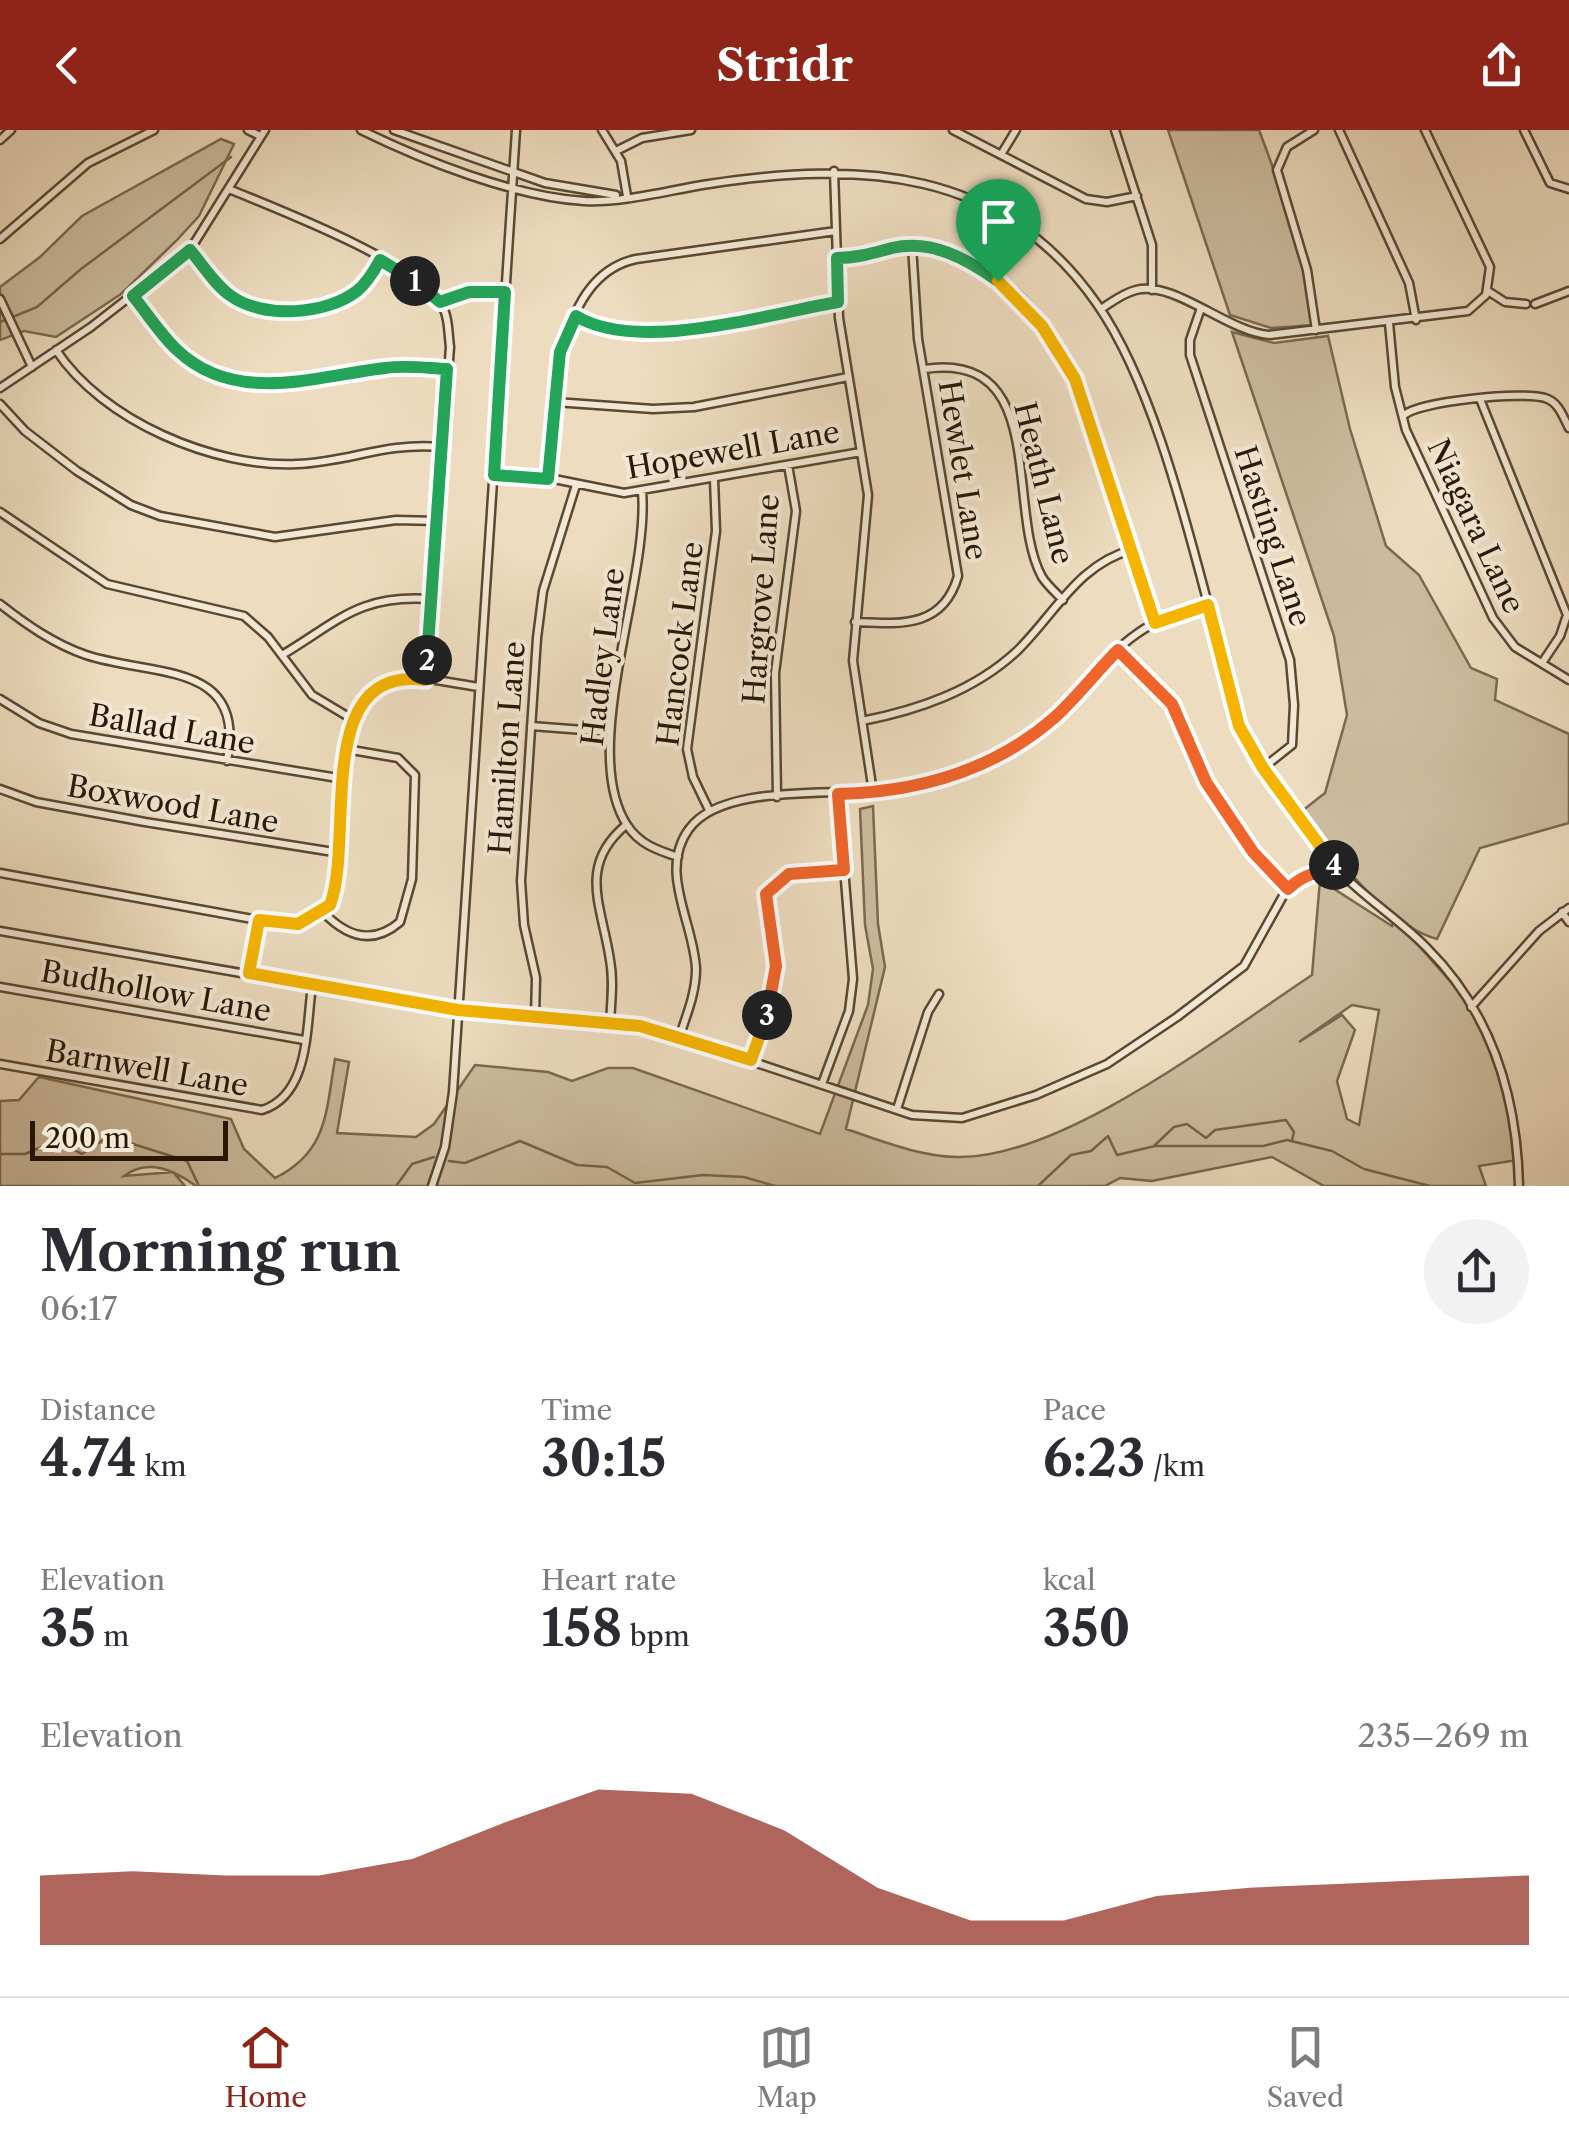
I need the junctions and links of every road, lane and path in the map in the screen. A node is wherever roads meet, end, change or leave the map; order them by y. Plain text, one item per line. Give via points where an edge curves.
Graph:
1 (10, 130) edge
2 (154, 130) edge
3 (248, 130) edge
4 (361, 130) edge
5 (394, 130) edge
6 (516, 130) edge
7 (602, 130) edge
8 (691, 130) edge
9 (953, 130) edge
10 (1016, 130) edge
11 (1114, 130) edge
12 (1314, 130) edge
13 (1338, 130) edge
14 (1425, 130) edge
15 (1524, 130) edge
16 (262, 133) edge
17 (0, 140) edge
18 (616, 151) junction
19 (1002, 153) junction
20 (513, 172) junction
21 (834, 172) junction
22 (512, 186) junction
23 (1569, 189) edge
24 (228, 190) junction
25 (627, 196) junction
26 (1137, 196) junction
27 (836, 231) junction
28 (0, 239) edge
29 (912, 246) junction
30 (190, 250) junction
31 (837, 258) junction
32 (380, 260) junction
33 (1152, 290) junction
34 (1569, 291) edge
35 (505, 292) junction
36 (1488, 292) junction
37 (133, 296) junction
38 (0, 299) edge
39 (440, 302) junction
40 (838, 302) junction
41 (1200, 308) junction
42 (1100, 309) junction
43 (576, 316) junction
44 (1416, 320) junction
45 (1389, 322) junction
46 (1316, 331) junction
47 (56, 350) junction
48 (32, 366) junction
49 (447, 369) junction
50 (924, 369) junction
51 (848, 376) junction
52 (0, 388) edge
53 (1480, 399) junction
54 (554, 402) junction
55 (0, 404) edge
56 (1404, 416) junction
57 (1569, 428) edge
58 (441, 447) junction
59 (861, 452) junction
60 (788, 465) junction
61 (494, 475) junction
62 (548, 479) junction
63 (714, 479) junction
64 (576, 486) junction
65 (642, 492) junction
66 (0, 512) edge
67 (437, 521) junction
68 (1132, 550) junction
69 (431, 600) junction
70 (1063, 600) junction
71 (0, 604) edge
72 (1208, 605) junction
73 (855, 622) junction
74 (1155, 623) junction
75 (1118, 650) junction
76 (282, 654) junction
77 (1542, 663) junction
78 (425, 680) junction
79 (1569, 680) edge
80 (480, 688) junction
81 (0, 699) edge
82 (352, 719) junction
83 (862, 721) junction
84 (531, 726) junction
85 (610, 732) junction
86 (346, 749) junction
87 (227, 761) junction
88 (1263, 768) junction
89 (344, 779) junction
90 (0, 789) edge
91 (873, 792) junction
92 (838, 794) junction
93 (778, 797) junction
94 (709, 810) junction
95 (626, 825) junction
96 (340, 853) junction
97 (1326, 856) junction
98 (678, 857) junction
99 (844, 870) junction
100 (0, 873) edge
101 (1303, 876) junction
102 (1344, 876) junction
103 (1288, 889) junction
104 (1565, 910) edge
105 (323, 912) junction
106 (259, 920) junction
107 (1569, 922) edge
108 (0, 931) edge
109 (249, 973) junction
110 (312, 986) junction
111 (0, 987) edge
112 (939, 994) dead end
113 (1471, 1007) junction
114 (458, 1010) junction
115 (535, 1017) junction
116 (610, 1022) junction
117 (680, 1035) junction
118 (304, 1040) junction
119 (751, 1060) junction
120 (0, 1064) edge
121 (822, 1084) junction
122 (896, 1110) junction
123 (432, 1186) edge
124 (1519, 1186) edge

1 - 17 street
2 - 28 street via 88,162
3 - 16 street
4 - 22 street
5 - 20 street
6 - 20 street
7 - 18 street
8 - 18 street via 642,138
9 - 19 street
10 - 19 street
11 - 26 street
12 - 46 street via 1287,147 1277,170
13 - 44 street via 1406,274
14 - 36 street via 1490,267
15 - 23 street via 1550,183
16 - 24 street
18 - 25 street
19 - 26 street via 1086,200
20 - 22 street
20 - 25 street via 555,186
21 - 25 street
21 - 27 street
21 - 42 street via 916,180 984,206 1056,253
22 - 25 street via 578,200
22 - 35 street
24 - 30 street
24 - 32 street via 334,233
26 - 33 street via 1154,255
27 - 31 street
27 - 43 street via 627,261 604,275
29 - 31 street
29 - 50 street, Hewlet Lane
29 - 68 street via 970,262 1006,288 1049,334 1085,404
30 - 32 street via 233,298 275,310 339,301 360,288
30 - 37 street
31 - 40 street
32 - 39 street
33 - 41 street
33 - 42 street via 1133,291
34 - 36 street via 1531,304 1505,302
35 - 39 street via 469,292
35 - 61 street
36 - 44 street via 1468,311
37 - 47 street
37 - 49 street via 176,350 230,378 294,384 383,368
38 - 48 street
39 - 49 street via 447,319
40 - 43 street via 665,333 605,329
40 - 51 street
41 - 46 street via 1255,333
41 - 88 street, Hasting Lane via 1190,340 1192,363 1292,671 1292,745
42 - 72 street via 1138,384
43 - 54 street via 560,352
44 - 45 street
45 - 46 street
45 - 56 street, Niagara Lane
47 - 48 street
47 - 58 street via 78,379 133,420 196,448 297,464 386,446
48 - 52 street
49 - 58 street
50 - 70 street, Heath Lane via 961,368 1002,397 1039,570
50 - 73 street, Hewlet Lane via 958,576 947,600 920,621
51 - 54 street via 684,408
51 - 59 street
53 - 56 street, Niagara Lane via 1416,408
53 - 57 street, Niagara Lane via 1544,397
53 - 77 street via 1567,616
54 - 62 street
55 - 67 street via 77,472 160,516 275,538 396,520
56 - 77 street, Niagara Lane via 1497,627
58 - 67 street
59 - 60 street, Hopewell Lane
59 - 73 street via 868,518
60 - 63 street, Hopewell Lane
60 - 93 street, Hargrove Lane via 796,511 774,683
61 - 62 street, Hopewell Lane
61 - 80 street
62 - 64 street, Hopewell Lane
63 - 65 street, Hopewell Lane
63 - 94 street, Hancock Lane via 716,531 687,749
64 - 65 street, Hopewell Lane
64 - 84 street, Hamilton Lane via 541,600
65 - 85 street, Hadley Lane via 643,527
66 - 76 street via 107,584 244,616
67 - 69 street
68 - 70 street via 1094,566
68 - 74 street
69 - 76 street via 388,598 362,605
69 - 78 street
70 - 83 street via 990,672 920,708
71 - 87 street via 59,644 208,688 230,718
72 - 74 street
72 - 88 street via 1239,726
73 - 83 street via 853,671
74 - 75 street
75 - 91 street via 1059,713 1020,741 944,780
75 - 103 street via 1172,704 1206,782 1253,852
76 - 82 street via 312,695
77 - 79 street, Niagara Lane
78 - 80 street
78 - 82 street via 381,686
80 - 114 street
81 - 87 street, Ballad Lane via 60,732
82 - 86 street
83 - 91 street
84 - 85 street
84 - 115 street, Hamilton Lane via 521,893 536,978
85 - 95 street, Hadley Lane
86 - 89 street
86 - 105 street via 398,758 415,776 411,888 400,922 377,935 345,932
87 - 89 street, Ballad Lane
88 - 97 street
89 - 96 street
90 - 96 street, Boxwood Lane via 36,802
91 - 92 street
92 - 93 street
92 - 99 street
93 - 94 street
94 - 98 street via 690,827
95 - 98 street via 646,845
95 - 116 street via 606,844 597,871 612,968
96 - 105 street via 337,886
97 - 101 street
97 - 102 street
98 - 117 street via 696,966
99 - 119 street via 789,874 769,888 765,903 776,975
99 - 121 street via 852,990
100 - 106 street
101 - 102 street
101 - 103 street
102 - 113 street via 1426,947
103 - 122 street via 1244,966 1119,1057 974,1116
104 - 107 street
104 - 113 street
105 - 106 street via 298,924
106 - 109 street
108 - 109 street
109 - 110 street
110 - 114 street
110 - 118 street, Barnwell Lane
111 - 118 street, Budhollow Lane
112 - 122 street
113 - 124 street via 1509,1092
114 - 115 street
114 - 123 street via 449,1132
115 - 116 street
116 - 117 street
117 - 119 street
118 - 120 street, Barnwell Lane via 292,1088 274,1106 255,1111
119 - 121 street
121 - 122 street

